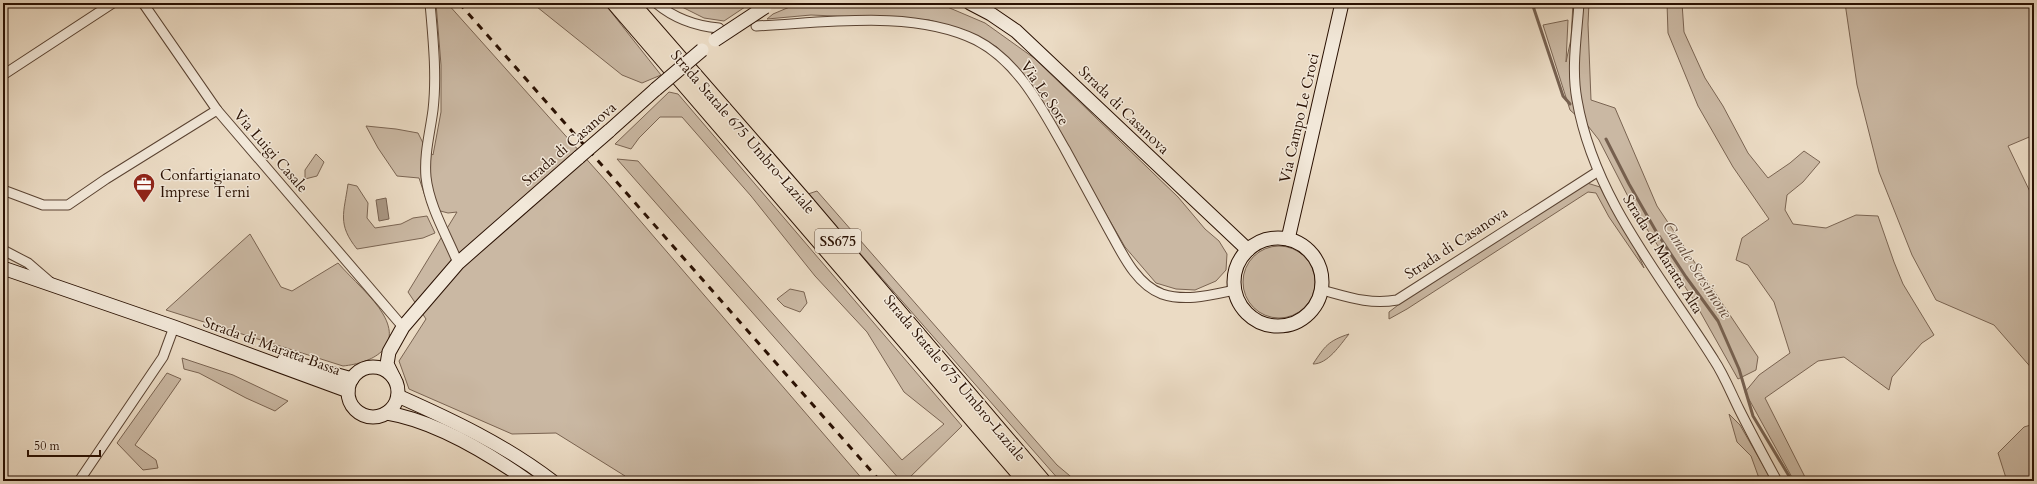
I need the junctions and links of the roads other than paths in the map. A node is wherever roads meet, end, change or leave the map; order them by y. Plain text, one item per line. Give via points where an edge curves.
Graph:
1 (113, 3) edge
2 (143, 3) edge
3 (430, 3) edge
4 (615, 3) edge
5 (631, 3) edge
6 (656, 3) edge
7 (970, 3) edge
8 (1342, 3) edge
9 (1579, 3) edge
10 (769, 5) edge
11 (756, 26) dead end
12 (717, 34) junction
13 (3, 75) edge
14 (217, 110) junction
15 (1597, 172) junction
16 (3, 190) edge
17 (1288, 239) junction
18 (3, 250) edge
19 (1248, 250) junction
20 (458, 263) junction
21 (3, 268) edge
22 (55, 287) junction
23 (1235, 290) junction
24 (1322, 290) junction
25 (403, 327) junction
26 (179, 329) junction
27 (389, 352) junction
28 (370, 368) junction
29 (394, 378) junction
30 (352, 379) junction
31 (348, 391) junction
32 (398, 396) junction
33 (387, 413) junction
34 (79, 481) edge
35 (528, 481) edge
36 (552, 481) edge
37 (1026, 481) edge
38 (1042, 481) edge
39 (1777, 481) edge

1 - 13 street
2 - 14 street
3 - 20 street via 433,102 426,148 426,178 437,215
4 - 37 highway, Strada Statale 675 Umbro-Laziale / SS675
5 - 38 highway, Strada Statale 675 Umbro-Laziale / SS675
6 - 12 street via 681,20
7 - 19 street, Strada di Casanova via 1016,30
8 - 17 street, Via Campo Le Croci
9 - 15 street, Strada di Maratta Alta via 1575,63 1576,98
10 - 12 street, bridge
11 - 23 street, Via Le Sore via 908,21 976,40 1000,56 1025,83 1053,127 1126,260 1145,283 1162,294 1184,299
12 - 20 street, Strada di Casanova, bridge via 702,50
14 - 16 street, Via Luigi Casale via 68,205 43,205
14 - 25 street, Via Luigi Casale
15 - 24 street, Strada di Casanova via 1397,300 1367,302
15 - 39 street, Strada di Maratta Alta via 1622,220 1715,362
17 - 19 street via 1267,240
17 - 24 street via 1303,246 1315,258 1321,273
18 - 22 street, Strada di Maratta Bassa via 28,263
19 - 23 street via 1236,268
20 - 25 street, Strada di Casanova
21 - 22 street, Strada di Maratta Bassa
22 - 26 street, Strada di Maratta Bassa
23 - 24 street via 1243,309 1250,316 1278,326 1293,323 1307,316
25 - 27 street, Strada di Casanova
26 - 30 street, Strada di Maratta Bassa
26 - 31 street, Strada di Maratta Bassa
26 - 34 street via 163,357
27 - 28 street, Strada di Casanova
27 - 29 street via 388,364
28 - 29 street via 383,369
28 - 30 street, Strada di Maratta Bassa via 363,369
29 - 32 street
30 - 31 street, Strada di Maratta Bassa
31 - 33 street, Strada di Maratta Bassa via 352,406 365,416 380,416
32 - 33 street
32 - 36 street via 452,420 496,444
33 - 35 street, Strada di Maratta Bassa via 407,416 443,432 494,457

